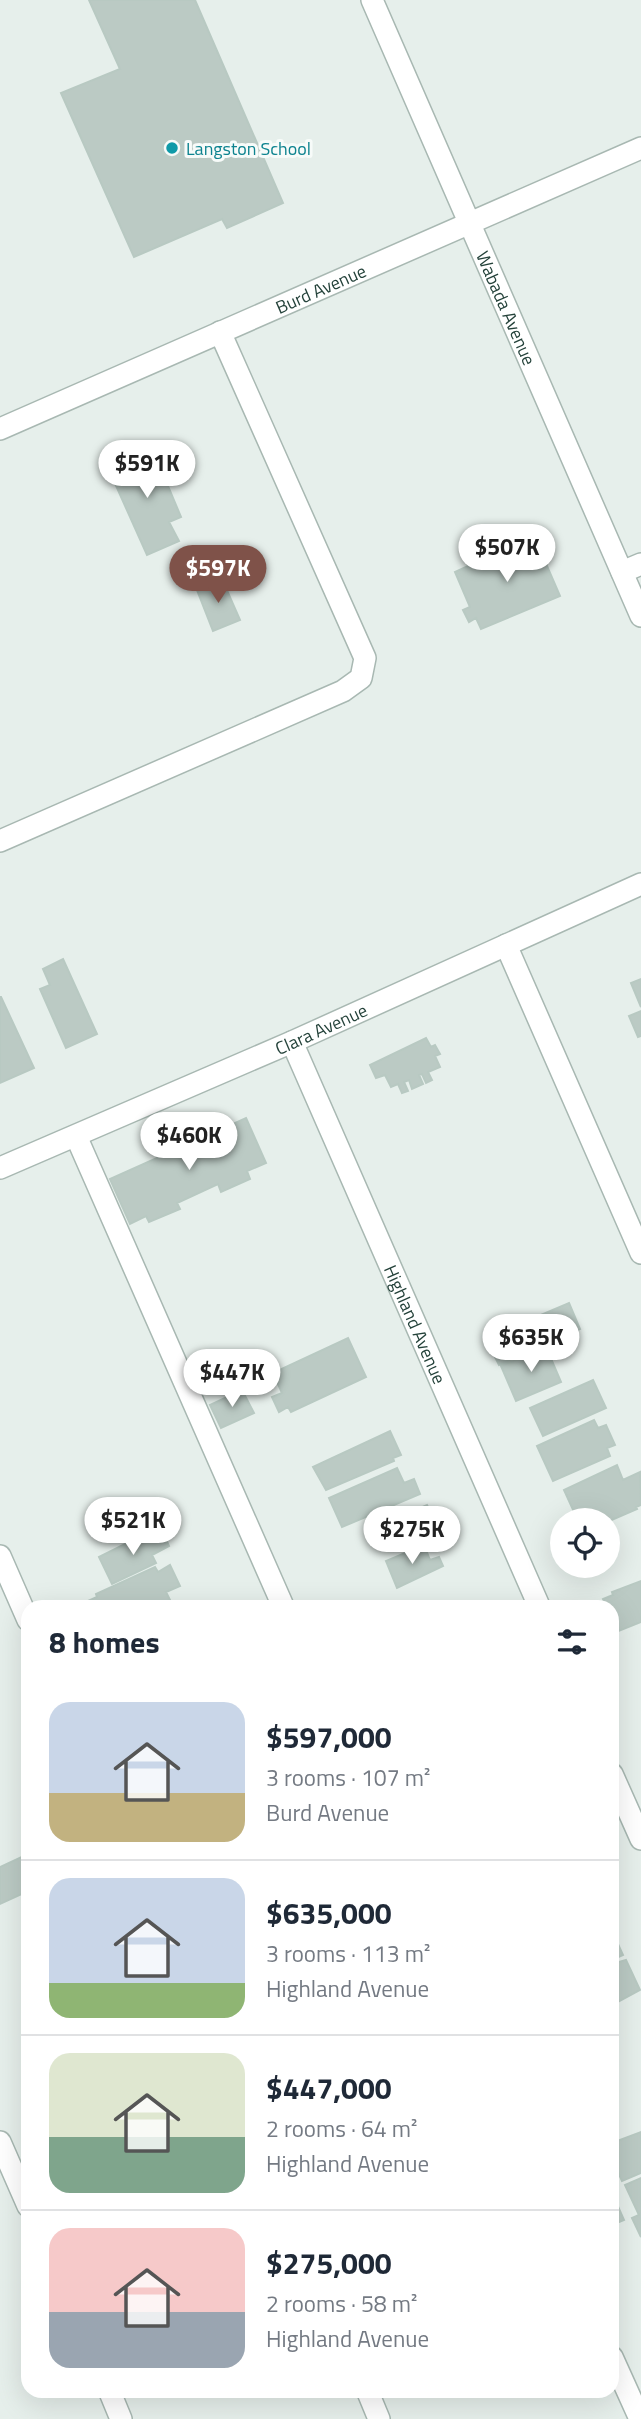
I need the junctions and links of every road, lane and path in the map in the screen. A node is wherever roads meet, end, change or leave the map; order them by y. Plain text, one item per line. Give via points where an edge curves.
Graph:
1 (372, 0) edge
2 (641, 148) edge
3 (469, 223) junction
4 (220, 332) junction
5 (0, 429) edge
6 (631, 568) edge
7 (641, 616) edge
8 (0, 841) edge
9 (641, 884) edge
10 (506, 945) junction
11 (292, 1042) junction
12 (76, 1136) junction
13 (0, 1168) edge
14 (641, 1253) edge
15 (0, 1556) edge
16 (280, 1600) edge
17 (536, 1600) edge
18 (21, 1604) edge
19 (619, 1790) edge
20 (641, 1839) edge
21 (0, 2142) edge
22 (21, 2190) edge
23 (619, 2372) edge
24 (112, 2398) edge
25 (370, 2398) edge
26 (121, 2419) edge
27 (379, 2419) edge
28 (640, 2419) edge

1 - 3 street, Wabada Avenue
2 - 3 street, Burd Avenue
3 - 4 street, Burd Avenue
3 - 6 street, Wabada Avenue
4 - 5 street, Burd Avenue
4 - 8 street via 365,658 361,678 343,691
6 - 7 street, Wabada Avenue
9 - 10 street, Clara Avenue
10 - 11 street, Clara Avenue
10 - 14 street
11 - 12 street, Clara Avenue
11 - 17 street, Highland Avenue
12 - 13 street, Clara Avenue
12 - 16 street
15 - 18 street
19 - 20 street
21 - 22 street
23 - 28 street
24 - 26 street
25 - 27 street

